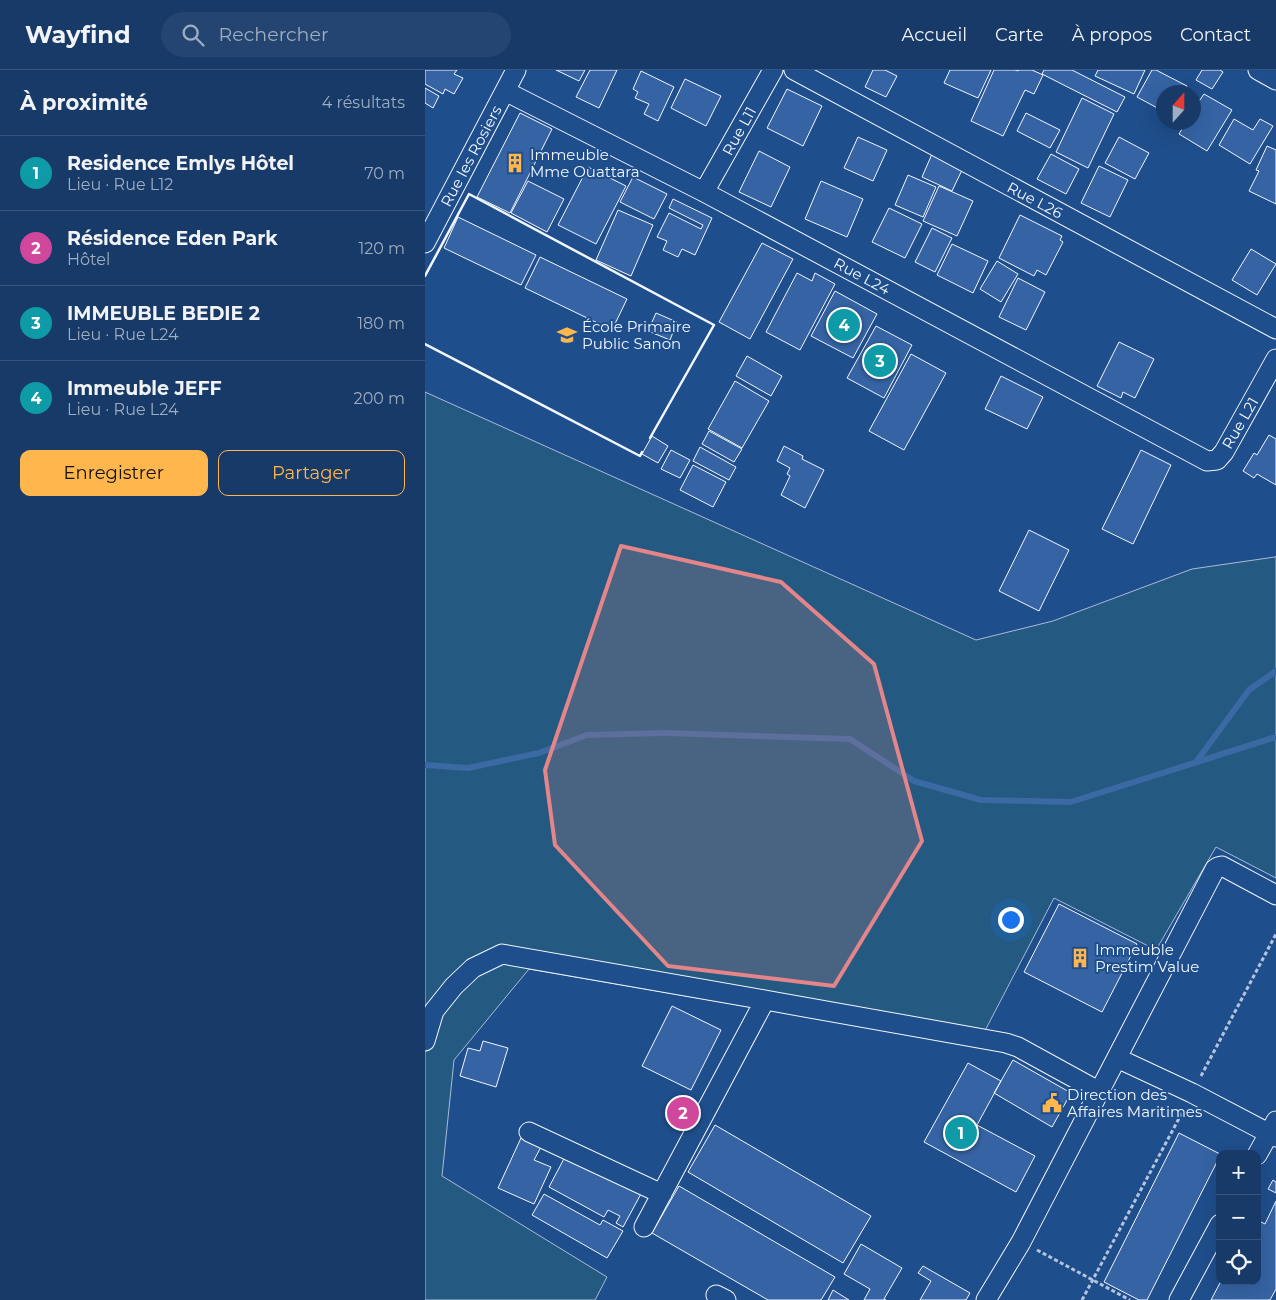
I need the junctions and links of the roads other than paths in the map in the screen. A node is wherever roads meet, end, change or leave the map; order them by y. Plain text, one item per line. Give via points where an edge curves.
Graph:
1 (516, 70) edge
2 (773, 70) edge
3 (794, 70) edge
4 (1258, 70) edge
5 (1276, 80) edge
6 (505, 91) junction
7 (704, 192) junction
8 (425, 243) edge
9 (1276, 329) edge
10 (1276, 359) edge
11 (1217, 460) joint
12 (1276, 895) edge
13 (765, 1000) junction
14 (425, 1041) edge
15 (1117, 1058) junction
16 (1099, 1092) junction
17 (1274, 1130) edge
18 (529, 1132) dead end
19 (1260, 1150) edge
20 (662, 1194) junction
21 (644, 1227) dead end
22 (1216, 1231) edge
23 (986, 1300) edge
24 (1179, 1300) edge

1 - 6 street, Rue les Rosiers
2 - 7 street, Rue L11
3 - 9 street, Rue L26
4 - 5 street
6 - 7 street, Rue L24
6 - 8 street, Rue les Rosiers
7 - 11 street, Rue L24 via 1207,461
10 - 11 street, Rue L21
12 - 15 street via 1222,866 1215,869
13 - 14 street via 502,954 473,968 454,986 434,1011
13 - 16 street via 1007,1043
13 - 20 street
15 - 16 street
15 - 17 street
16 - 23 street via 1021,1242
17 - 19 street
18 - 20 street
20 - 21 street
22 - 24 street

